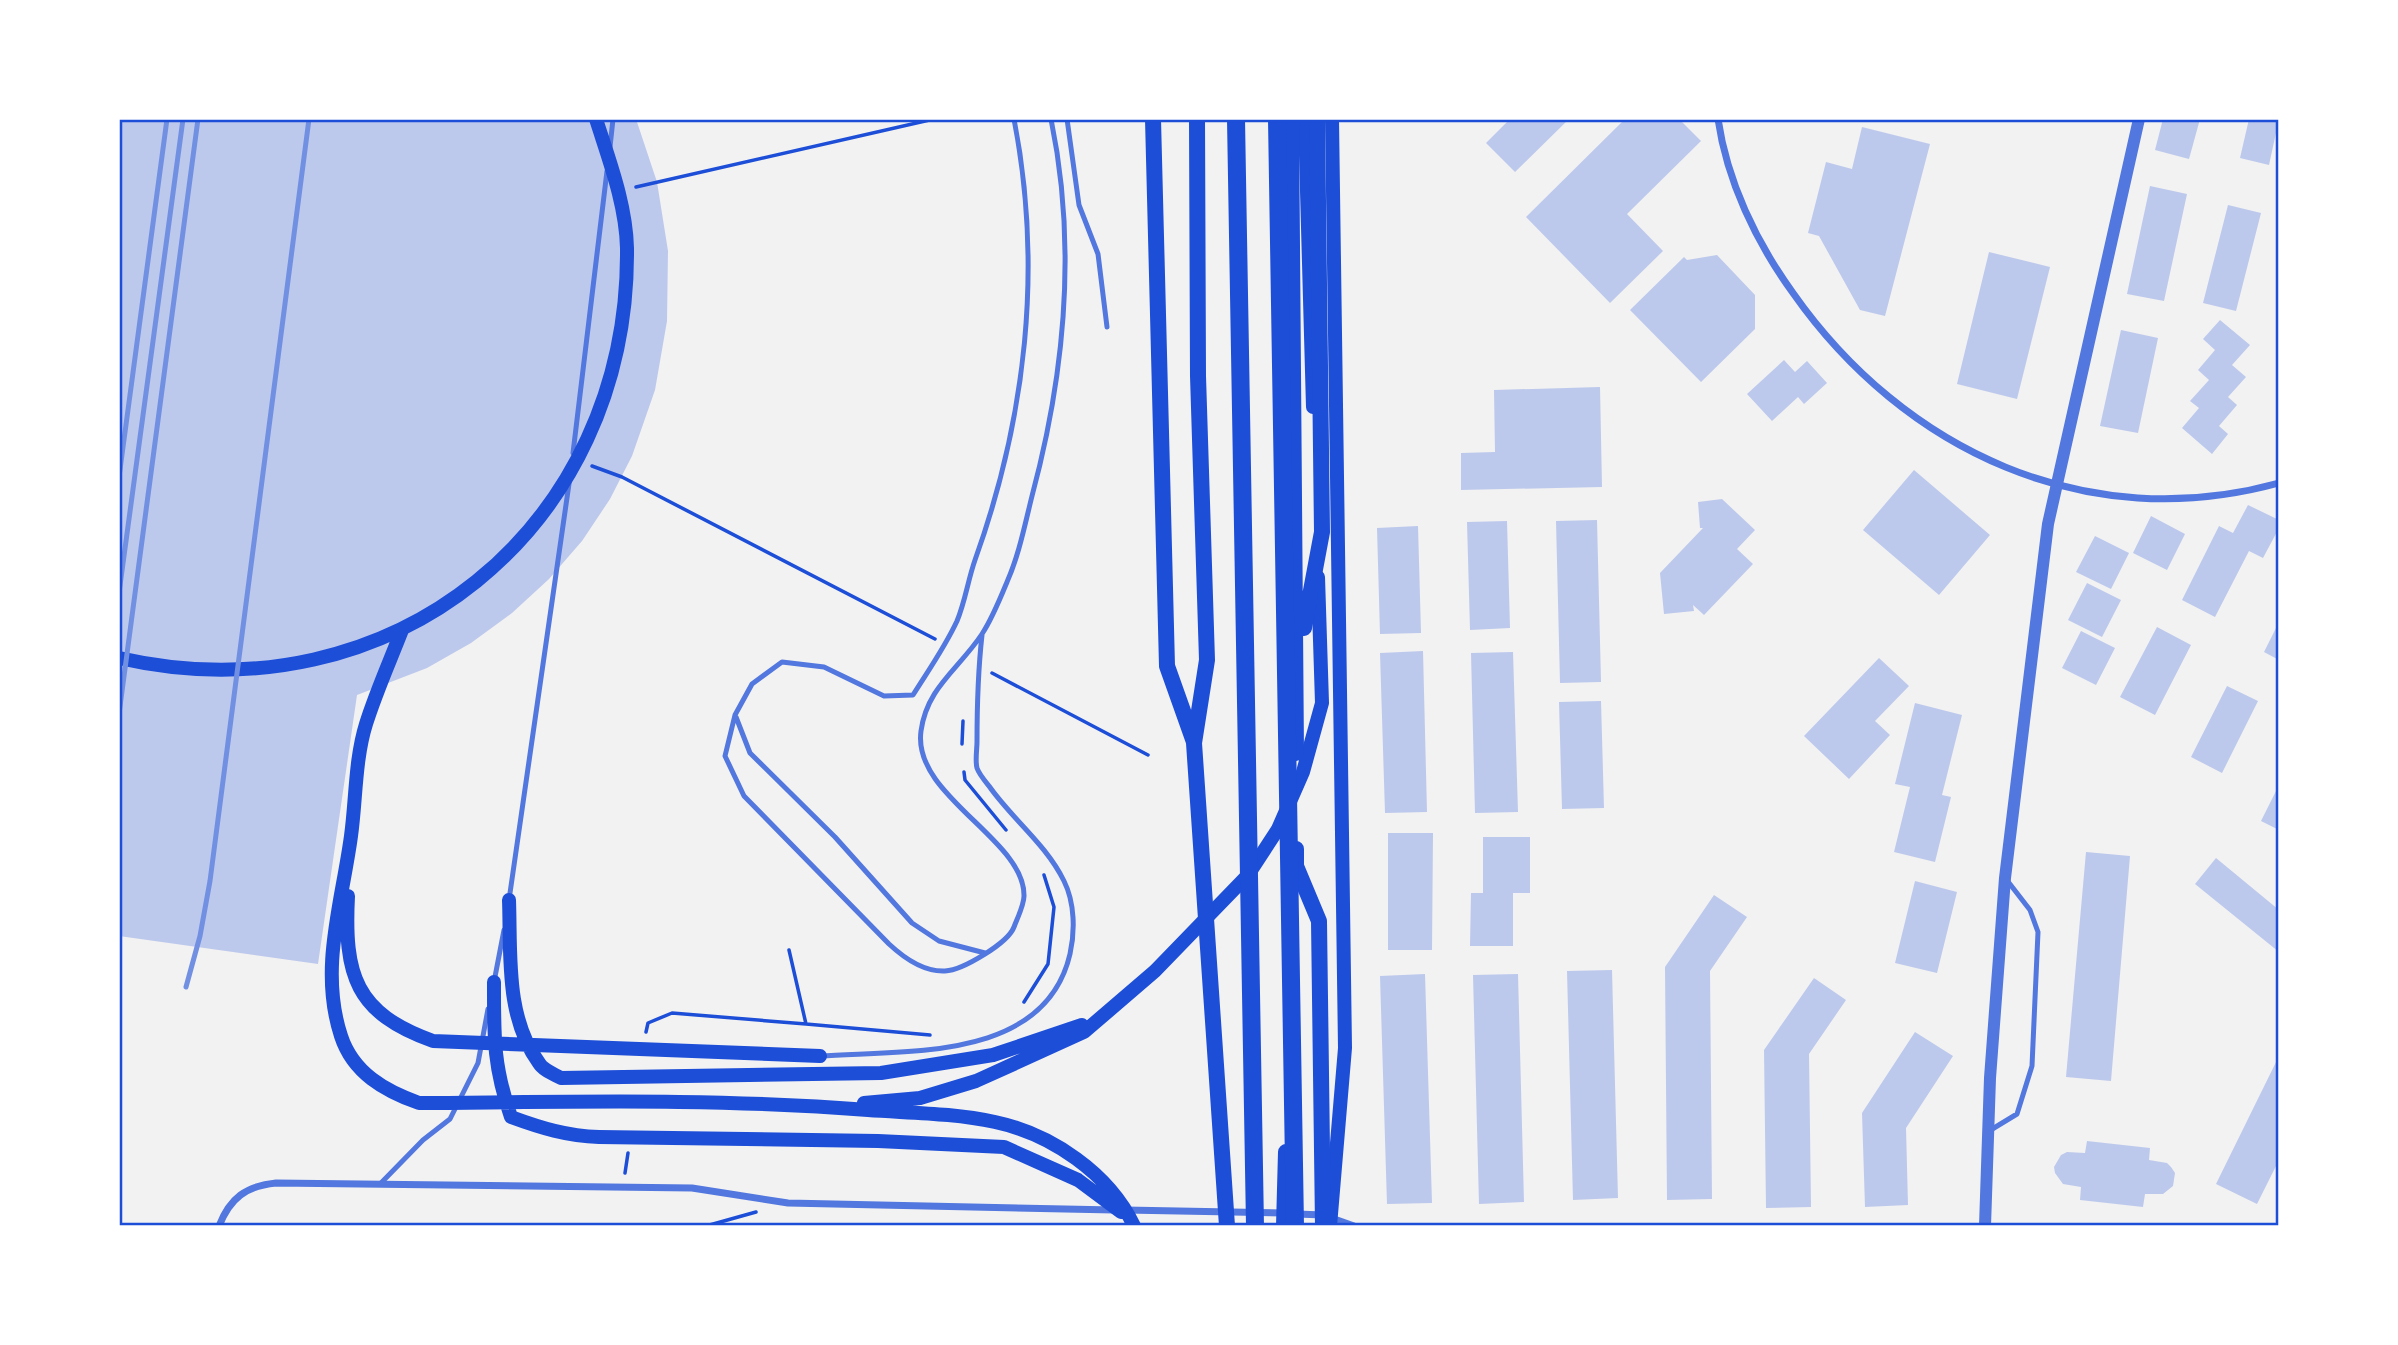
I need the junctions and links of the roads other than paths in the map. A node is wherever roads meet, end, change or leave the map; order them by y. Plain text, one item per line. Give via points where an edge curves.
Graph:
1 (596, 119) edge
2 (613, 119) edge
3 (1014, 119) edge
4 (1051, 119) edge
5 (1067, 119) edge
6 (1153, 119) edge
7 (1197, 119) edge
8 (1236, 119) edge
9 (1277, 119) edge
10 (1291, 119) edge
11 (1305, 119) edge
12 (1317, 119) edge
13 (1332, 119) edge
14 (1718, 119) edge
15 (2139, 119) edge
16 (1107, 327) dead end
17 (2279, 483) edge
18 (2056, 485) junction
19 (402, 629) junction
20 (982, 633) junction
21 (119, 659) edge
22 (1297, 664) junction
23 (735, 715) junction
24 (1194, 743) junction
25 (351, 838) junction
26 (1296, 866) junction
27 (2006, 878) junction
28 (509, 900) junction
29 (989, 953) junction
30 (494, 982) junction
31 (1097, 1020) junction
32 (820, 1056) joint
33 (825, 1106) junction
34 (1989, 1131) junction
35 (380, 1184) junction
36 (1226, 1219) edge
37 (1288, 1222) edge
38 (1325, 1222) edge
39 (1133, 1223) edge
40 (219, 1226) edge
41 (1255, 1226) edge
42 (1354, 1226) edge
43 (1985, 1226) edge

1 - 19 main road via 618,191 627,245 617,346 597,418 577,460 538,518 491,569 452,600
2 - 28 lane via 557,581
3 - 23 lane via 1029,241 1024,351 1017,406 993,512 958,620 913,695 884,696 824,667 782,662 752,684
4 - 20 lane via 1065,237 1061,356 1026,520 1008,580
5 - 16 lane via 1079,205 1098,254
6 - 24 main road via 1167,666
7 - 24 main road via 1198,376 1207,660
8 - 41 highway
9 - 37 highway
10 - 22 main road
11 - 31 main road via 1322,703 1303,772 1278,829 1248,875 1155,971
12 - 22 main road via 1322,532
13 - 38 main road via 1345,1048
14 - 18 street via 1742,203 1771,263 1850,365 1903,411 1965,450
15 - 18 street
17 - 18 street via 2165,499
18 - 27 street
19 - 21 main road via 359,648 277,668 184,670
19 - 25 main road via 365,727
20 - 29 lane via 929,700 921,734 928,768 1014,864 1021,886 1024,896 1013,930
20 - 32 lane via 976,695 977,769 1007,811 1051,859 1065,883 1073,941 1065,973 1042,1006 1019,1025 992,1038 958,1046
22 - 26 main road
23 - 29 lane via 751,753 912,923 939,942
23 - 29 lane via 725,757 744,796 898,953 908,961 946,971
24 - 36 main road
25 - 32 main road via 346,933 355,981 373,1010 405,1031 433,1041 479,1045
25 - 33 main road via 333,937 332,993 341,1038 365,1075 392,1094 419,1103
26 - 37 main road
26 - 38 main road via 1318,921
27 - 34 street
27 - 34 lane via 2030,909 2038,932 2032,1066 2017,1114
28 - 30 lane
28 - 31 main road via 517,1014 540,1066 561,1078 881,1073 993,1055
30 - 35 lane via 478,1063 465,1093 450,1119
30 - 39 main road via 495,1062 502,1089 512,1117 544,1130 598,1138 1004,1147 1078,1180
31 - 33 main road via 1084,1032 976,1081 920,1098
33 - 39 main road via 996,1122 1057,1145 1110,1187
34 - 43 street
35 - 36 street via 692,1188 788,1203
35 - 40 street via 259,1185 240,1193 226,1207
36 - 37 street
37 - 38 street
38 - 42 street

